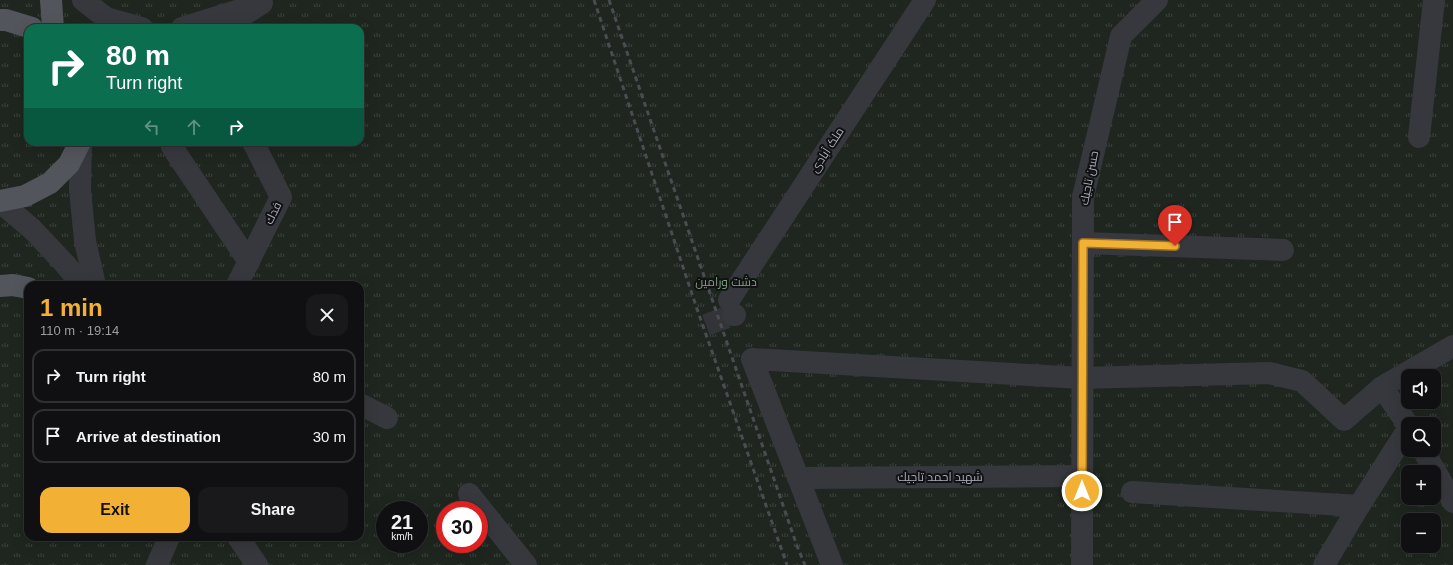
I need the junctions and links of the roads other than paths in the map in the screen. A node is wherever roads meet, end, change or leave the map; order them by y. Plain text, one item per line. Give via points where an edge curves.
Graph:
1 (51, 0) edge
2 (83, 0) edge
3 (925, 0) edge
4 (1157, 0) edge
5 (1434, 0) edge
6 (264, 2) edge
7 (0, 20) edge
8 (53, 24) edge
9 (128, 24) edge
10 (195, 24) edge
11 (230, 24) edge
12 (24, 26) edge
13 (1419, 137) dead end
14 (79, 146) edge
15 (81, 146) edge
16 (255, 146) edge
17 (172, 147) dead end
18 (0, 202) edge
19 (1083, 243) junction
20 (1283, 250) dead end
21 (249, 262) junction
22 (79, 281) edge
23 (94, 281) edge
24 (239, 281) edge
25 (0, 286) edge
26 (24, 287) edge
27 (732, 310) tunnel mouth
28 (1453, 346) edge
29 (1082, 378) junction
30 (1382, 387) junction
31 (364, 406) edge
32 (1403, 417) edge
33 (387, 418) dead end
34 (1401, 440) edge
35 (1427, 457) edge
36 (1082, 476) junction
37 (798, 478) junction
38 (1132, 492) dead end
39 (469, 494) dead end
40 (1453, 502) edge
41 (1359, 506) junction
42 (167, 541) edge
43 (241, 541) edge
44 (157, 565) edge
45 (257, 565) edge
46 (526, 565) edge
47 (832, 565) edge
48 (1082, 565) edge
49 (1324, 565) edge

1 - 8 main road
2 - 9 street via 106,18
3 - 27 street, ملک آبادی
4 - 19 street, حسن تاجيك via 1121,36 1083,197
5 - 13 street
6 - 10 street
6 - 11 street
7 - 12 main road
14 - 18 main road via 69,164 50,183 25,196
15 - 23 street via 80,189 85,241
16 - 21 street, فدك via 281,197
17 - 21 street
18 - 22 street via 32,229
19 - 20 street
19 - 29 street, حسن تاجيك
21 - 24 street
25 - 26 main road
28 - 30 street
29 - 30 street via 1269,373 1302,381 1344,420
29 - 36 street, حسن تاجيك
29 - 37 street via 752,359
30 - 32 street
31 - 33 street
34 - 41 street
35 - 40 street
36 - 37 street, شهيد احمد تاجيك
36 - 48 street, حسن تاجيك
37 - 47 street
38 - 41 street
39 - 46 street
41 - 49 street
42 - 44 street
43 - 45 street

